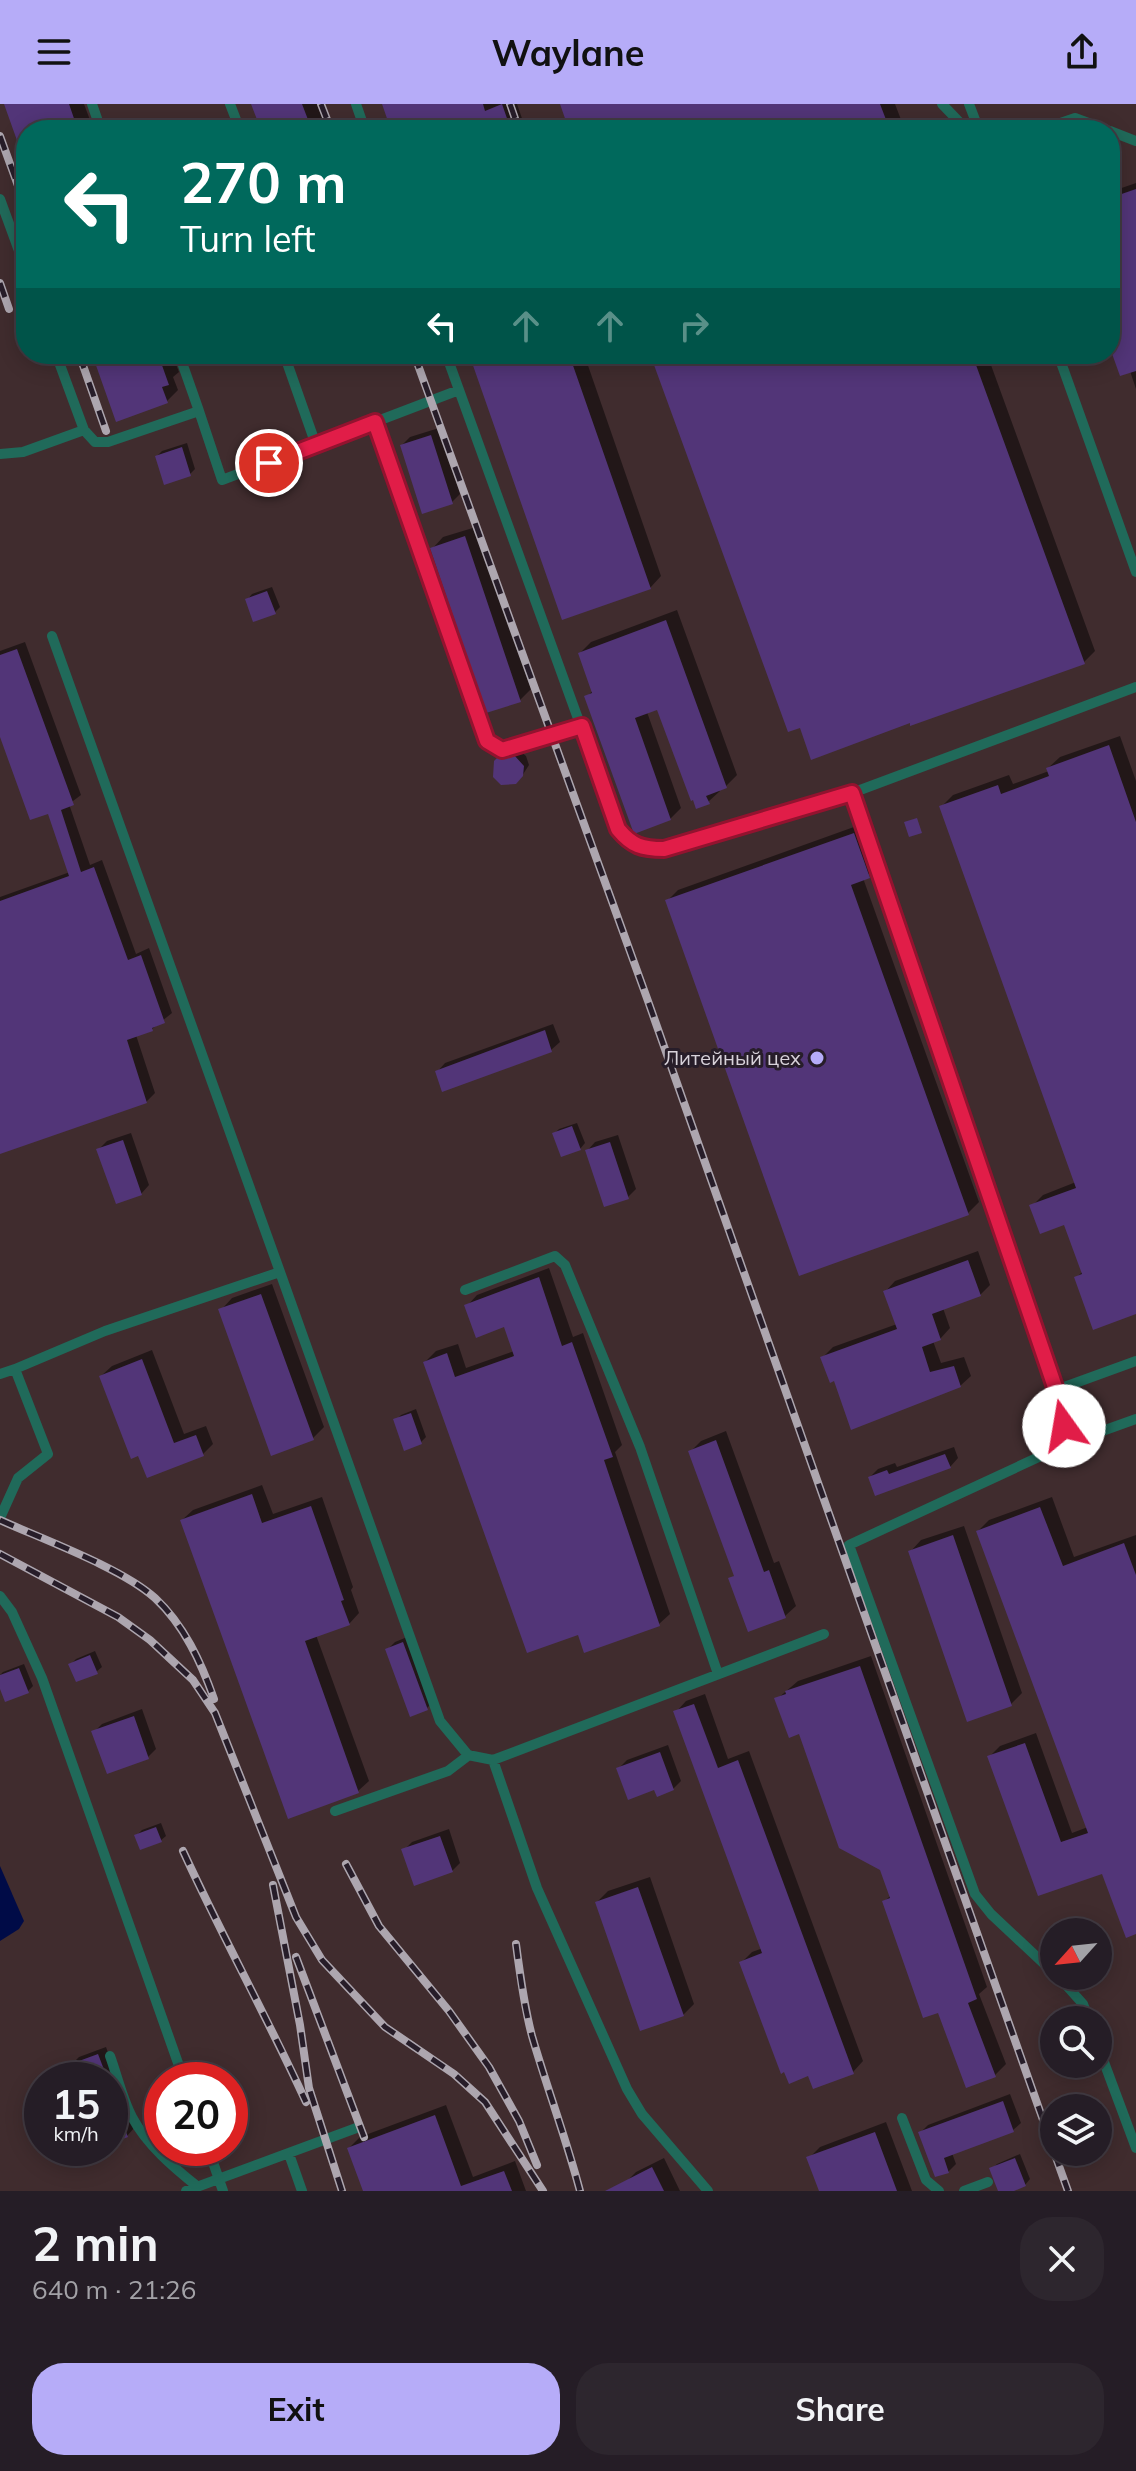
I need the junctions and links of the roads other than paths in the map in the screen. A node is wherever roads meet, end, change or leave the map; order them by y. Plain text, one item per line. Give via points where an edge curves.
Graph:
1 (942, 104) edge
2 (957, 120) edge
3 (0, 199) edge
4 (16, 243) edge
5 (60, 364) edge
6 (183, 364) edge
7 (288, 364) edge
8 (450, 364) edge
9 (1062, 364) edge
10 (459, 390) junction
11 (199, 411) junction
12 (375, 422) junction
13 (84, 430) junction
14 (316, 445) junction
15 (0, 454) edge
16 (1136, 572) edge
17 (52, 636) dead end
18 (1136, 687) edge
19 (582, 726) junction
20 (852, 793) junction
21 (280, 1272) junction
22 (465, 1290) dead end
23 (1136, 1361) edge
24 (15, 1369) junction
25 (0, 1374) edge
26 (1056, 1390) junction
27 (1136, 1419) edge
28 (1069, 1443) junction
29 (0, 1518) edge
30 (0, 1596) edge
31 (824, 1634) dead end
32 (718, 1674) junction
33 (469, 1755) junction
34 (493, 1760) junction
35 (335, 1811) dead end
36 (1040, 1959) edge
37 (1070, 1990) edge
38 (1084, 2006) edge
39 (110, 2056) dead end
40 (178, 2062) edge
41 (1110, 2078) edge
42 (902, 2118) dead end
43 (359, 2127) dead end
44 (1136, 2148) edge
45 (289, 2154) junction
46 (214, 2166) edge
47 (219, 2179) junction
48 (988, 2182) dead end
49 (198, 2187) junction
50 (186, 2191) edge
51 (223, 2191) edge
52 (302, 2191) edge
53 (708, 2191) edge
54 (939, 2191) edge
55 (964, 2191) edge

1 - 2 lane
3 - 4 lane
5 - 13 lane
6 - 11 lane
7 - 14 lane
8 - 10 lane
9 - 16 lane
10 - 12 lane
10 - 19 lane
11 - 13 lane via 108,442 95,442
11 - 14 lane via 222,480
12 - 14 lane
12 - 19 lane via 487,741 502,750
13 - 15 lane via 23,452
17 - 21 lane
18 - 20 lane
19 - 20 lane via 618,829 644,849 676,846
20 - 26 lane
21 - 24 lane via 105,1331
21 - 33 lane via 440,1721
22 - 32 lane via 555,1256 565,1265 640,1447
23 - 26 lane
24 - 25 lane
24 - 29 lane via 48,1454 18,1478
26 - 28 lane
27 - 28 lane
28 - 36 lane via 849,1545 975,1894
30 - 40 lane via 42,1678
31 - 32 lane
32 - 34 lane
33 - 34 lane
33 - 35 lane via 448,1771
34 - 53 lane via 537,1888 627,2089
37 - 38 lane
39 - 49 lane via 140,2130
41 - 44 lane
42 - 54 lane via 926,2180
43 - 45 lane
45 - 47 lane
45 - 52 lane
46 - 47 lane
47 - 49 lane
47 - 51 lane
48 - 55 lane
49 - 50 lane

